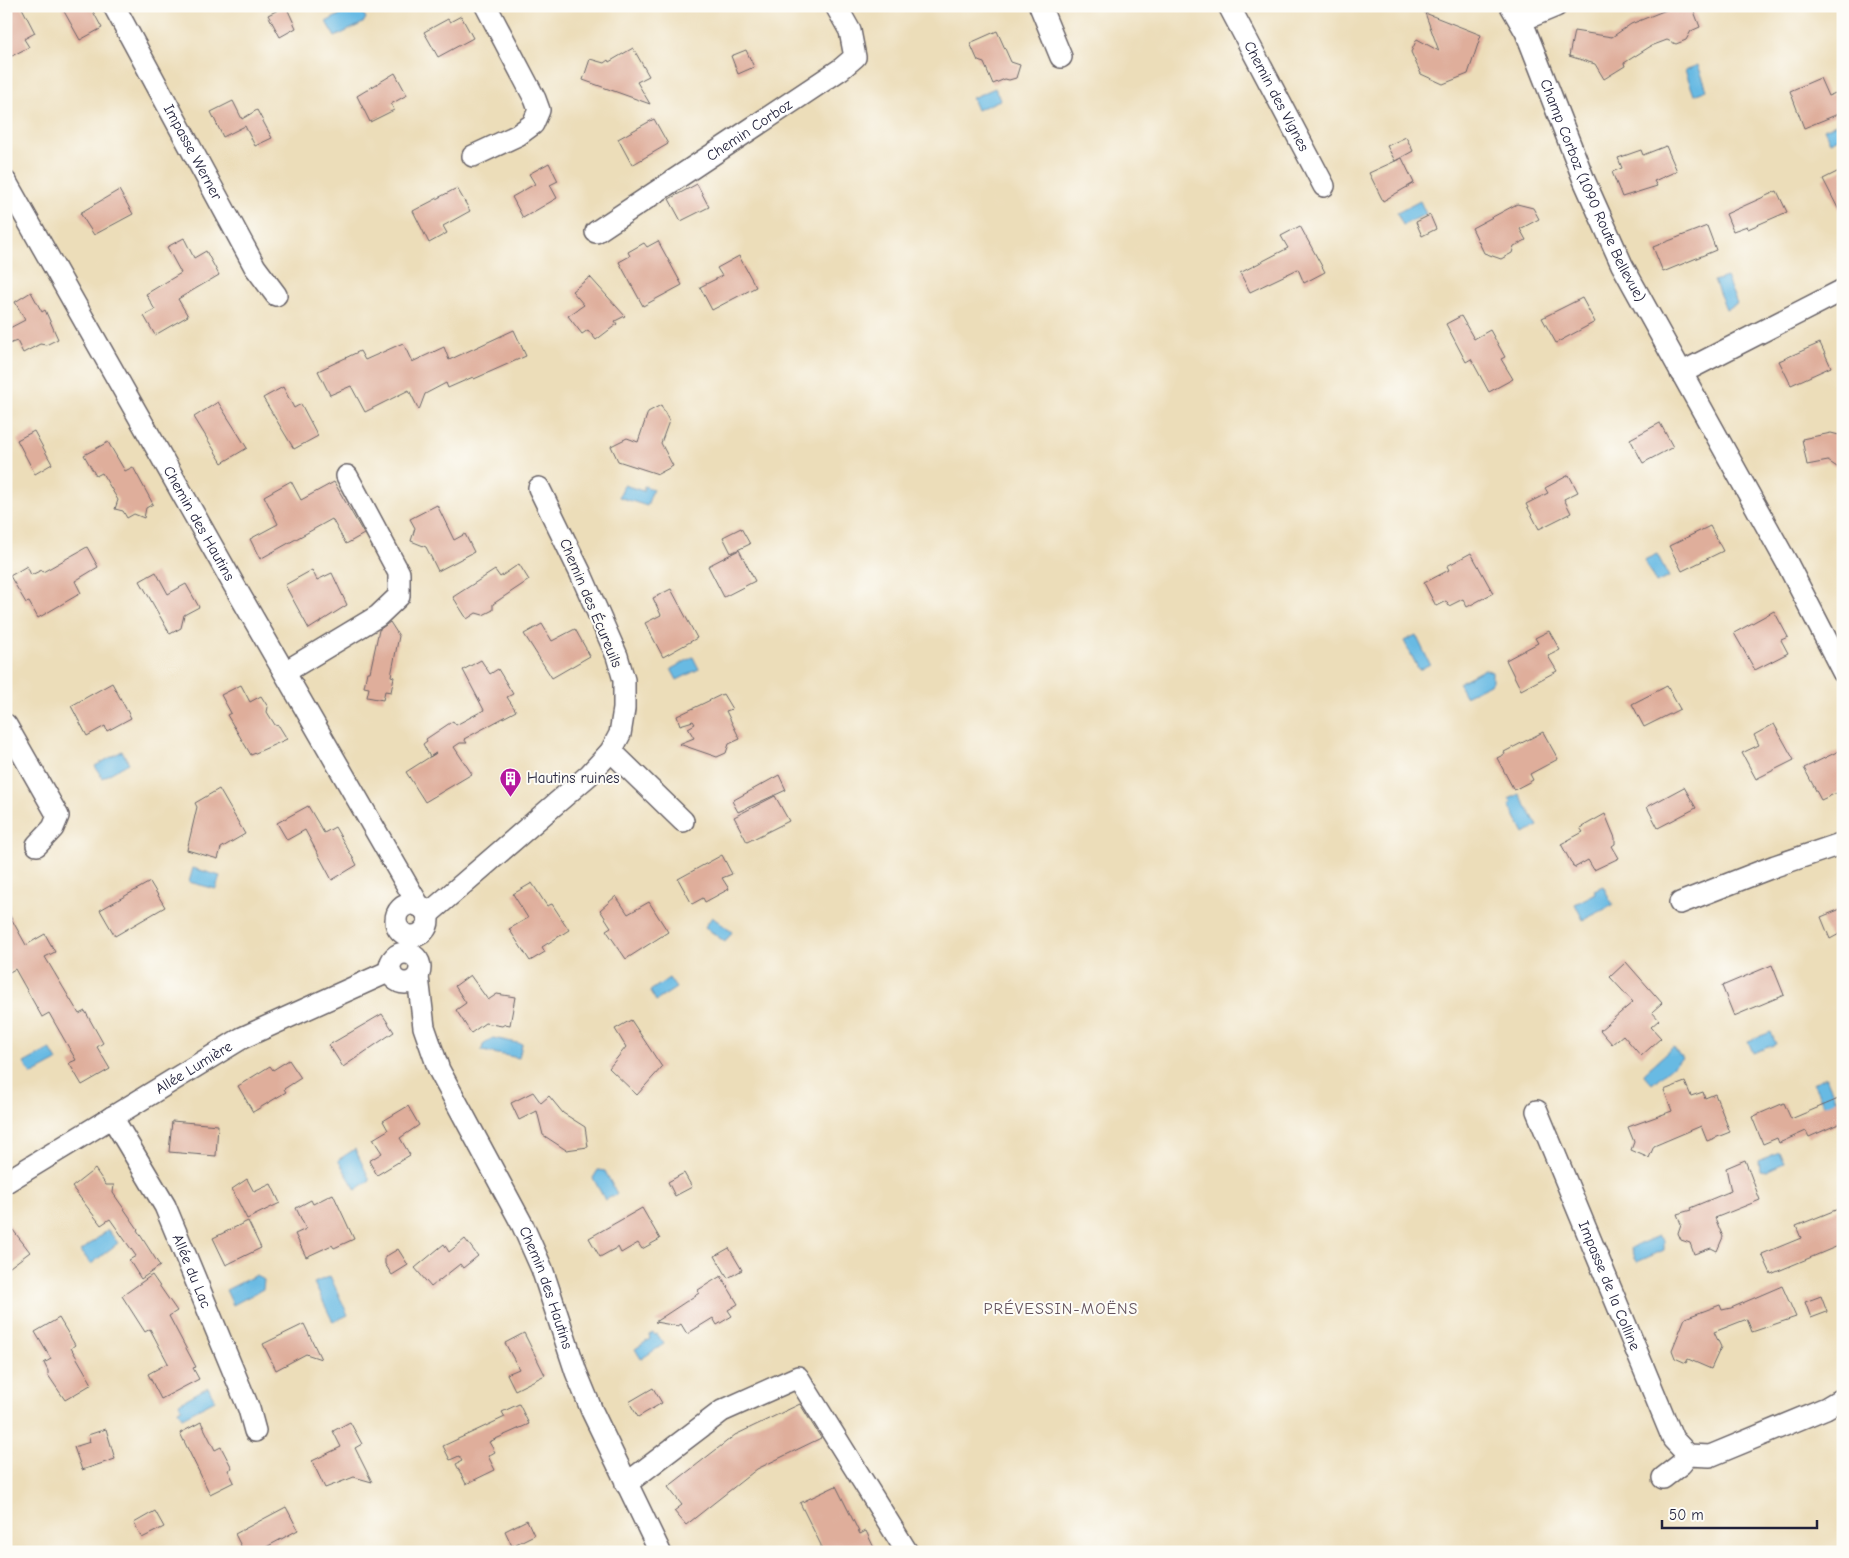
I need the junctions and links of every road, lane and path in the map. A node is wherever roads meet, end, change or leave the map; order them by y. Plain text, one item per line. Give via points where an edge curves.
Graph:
1 (114, 6) edge
2 (486, 6) edge
3 (836, 6) edge
4 (1040, 6) edge
5 (1229, 6) edge
6 (1556, 6) edge
7 (1516, 13) edge
8 (1061, 57) dead end
9 (473, 156) dead end
10 (6, 182) edge
11 (1324, 186) dead end
12 (596, 232) dead end
13 (1843, 290) edge
14 (276, 295) dead end
15 (1681, 373) junction
16 (348, 476) dead end
17 (539, 488) dead end
18 (285, 672) junction
19 (1843, 672) edge
20 (6, 725) edge
21 (611, 750) junction
22 (682, 821) dead end
23 (1843, 843) edge
24 (37, 845) dead end
25 (1680, 903) dead end
26 (414, 918) junction
27 (403, 969) junction
28 (1537, 1111) dead end
29 (112, 1117) junction
30 (6, 1182) edge
31 (1843, 1398) edge
32 (255, 1431) dead end
33 (1688, 1454) junction
34 (1663, 1478) dead end
35 (626, 1484) junction
36 (660, 1552) edge
37 (907, 1552) edge

1 - 14 street, Impasse Werner via 255,267
2 - 9 street via 539,110 533,124 518,135
3 - 12 street, Chemin Corboz via 850,31 855,57
4 - 8 street
5 - 11 street, Chemin des Vignes
6 - 7 street
7 - 15 street, Champ Corboz (1090 Route Bellevue) via 1618,258
10 - 18 street, Chemin des Hautins
13 - 15 street
15 - 19 street, Champ Corboz (1090 Route Bellevue) via 1787,563
16 - 18 street via 399,573 399,596 378,616
17 - 21 street, Chemin des Écureuils via 580,572 617,656 624,680 620,734
18 - 26 street, Chemin des Hautins via 394,863
20 - 24 street via 58,816 53,828
21 - 22 street
21 - 26 street, Chemin des Écureuils via 589,774
23 - 25 street
26 - 27 street, Chemin des Hautins
27 - 29 street, Allée Lumière via 242,1038
27 - 35 street, Chemin des Hautins via 439,1070 506,1193 542,1269 576,1372
28 - 33 street, Impasse de la Colline via 1673,1439
29 - 30 street, Allée Lumière
29 - 32 street, Allée du Lac via 165,1206 249,1409
31 - 33 street via 1710,1456
33 - 34 street
35 - 36 street, Chemin des Hautins
35 - 37 street via 722,1411 798,1377

